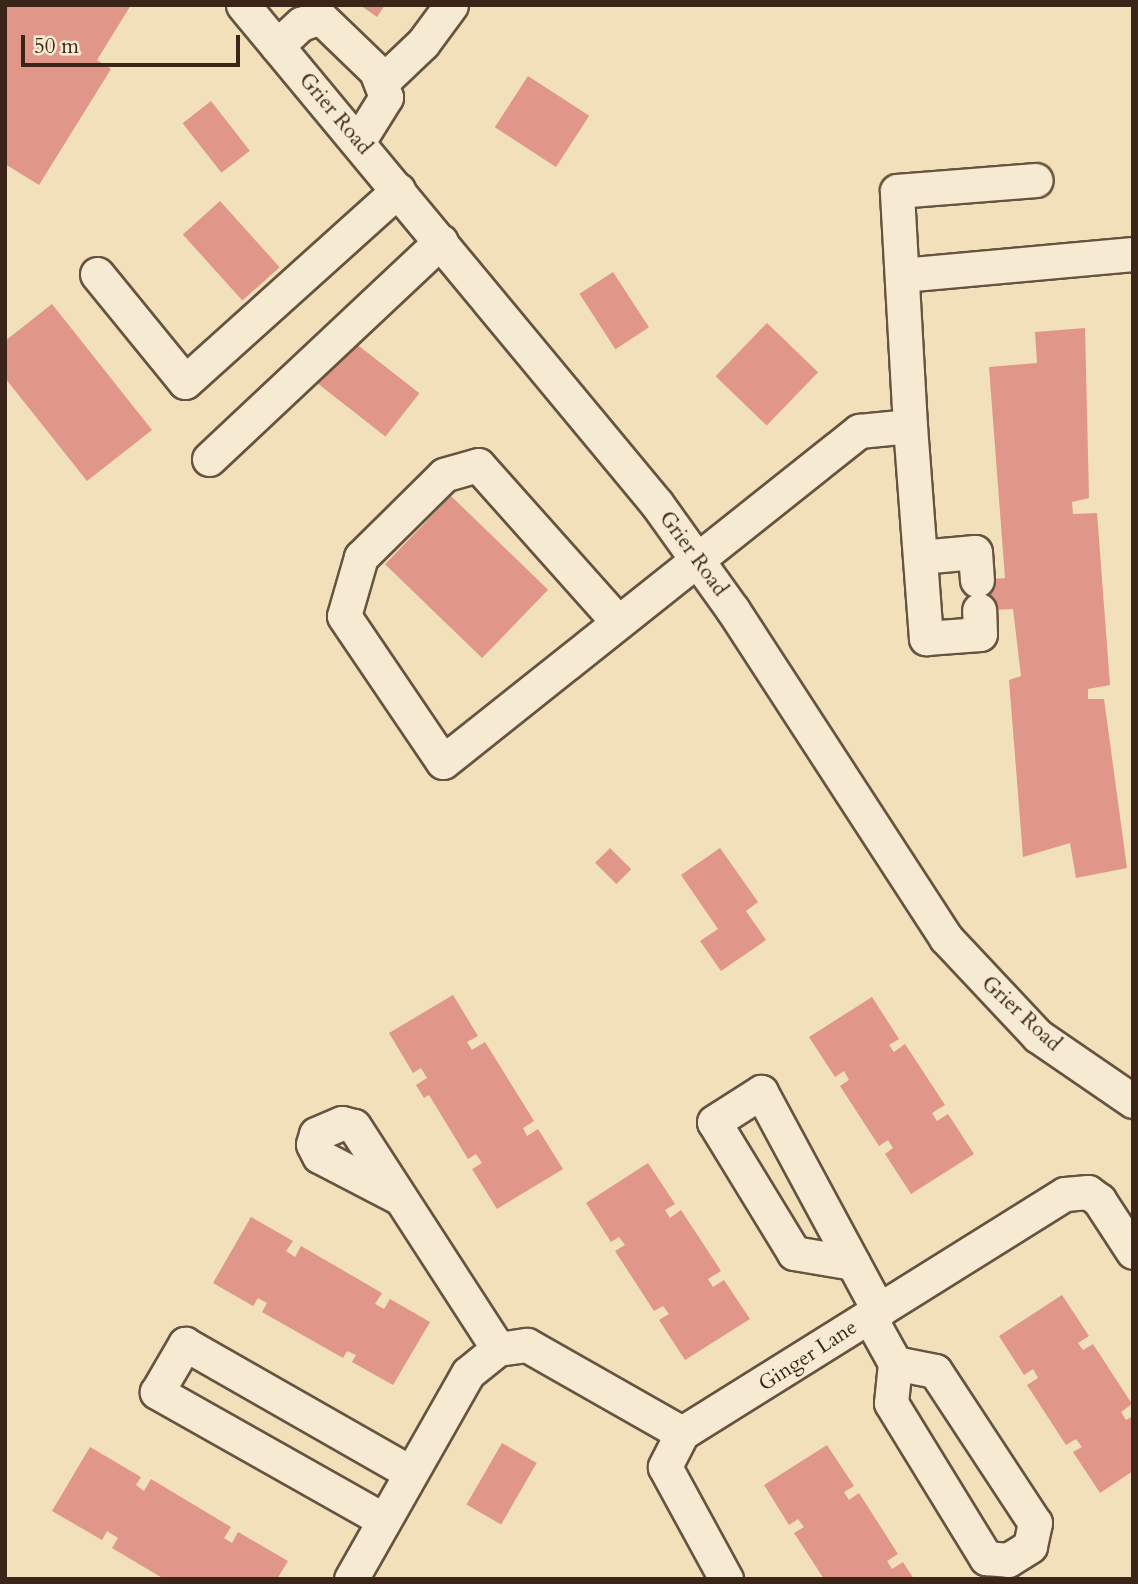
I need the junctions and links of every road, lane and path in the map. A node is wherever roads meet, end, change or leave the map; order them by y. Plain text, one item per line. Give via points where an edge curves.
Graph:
1 (243, 5) edge
2 (451, 5) edge
3 (277, 46) junction
4 (381, 83) junction
5 (358, 142) junction
6 (1036, 180) dead end
7 (398, 190) junction
8 (441, 241) junction
9 (1133, 254) edge
10 (97, 274) dead end
11 (902, 275) junction
12 (911, 426) junction
13 (209, 459) dead end
14 (920, 556) junction
15 (697, 560) junction
16 (618, 622) junction
17 (1133, 1101) edge
18 (400, 1198) junction
19 (1133, 1252) edge
20 (853, 1264) junction
21 (874, 1314) junction
22 (512, 1347) junction
23 (895, 1363) junction
24 (682, 1433) junction
25 (411, 1473) junction
26 (384, 1520) junction
27 (351, 1579) edge
28 (726, 1579) edge

1 - 3 street, Grier Road
2 - 4 street via 423,43
3 - 4 street via 301,24 320,17 376,71
3 - 5 street, Grier Road
4 - 5 street via 386,97
5 - 7 street, Grier Road
6 - 11 street via 897,191
7 - 8 street, Grier Road
7 - 10 street via 185,382
8 - 13 street
8 - 15 street, Grier Road via 657,504
9 - 11 street
11 - 12 street
12 - 14 street
12 - 15 street via 859,431
14 - 14 street via 926,638 980,634 975,552
15 - 16 street
15 - 17 street, Grier Road via 946,938 1038,1036
16 - 16 street via 443,762 344,616 361,557 444,475 478,465
18 - 18 street via 354,1126 342,1123 316,1135 313,1144 319,1156
18 - 22 street
19 - 21 street, Ginger Lane via 1099,1200 1087,1192 1065,1194
20 - 20 street via 761,1092 714,1122 794,1253
20 - 21 street
21 - 23 street
21 - 24 street, Ginger Lane
22 - 24 street
22 - 25 street via 468,1373
23 - 23 street via 891,1402 986,1558 1008,1560 1030,1546 1035,1523 935,1371
24 - 28 street via 665,1467
25 - 26 street
25 - 26 street via 185,1344 157,1392
26 - 27 street

